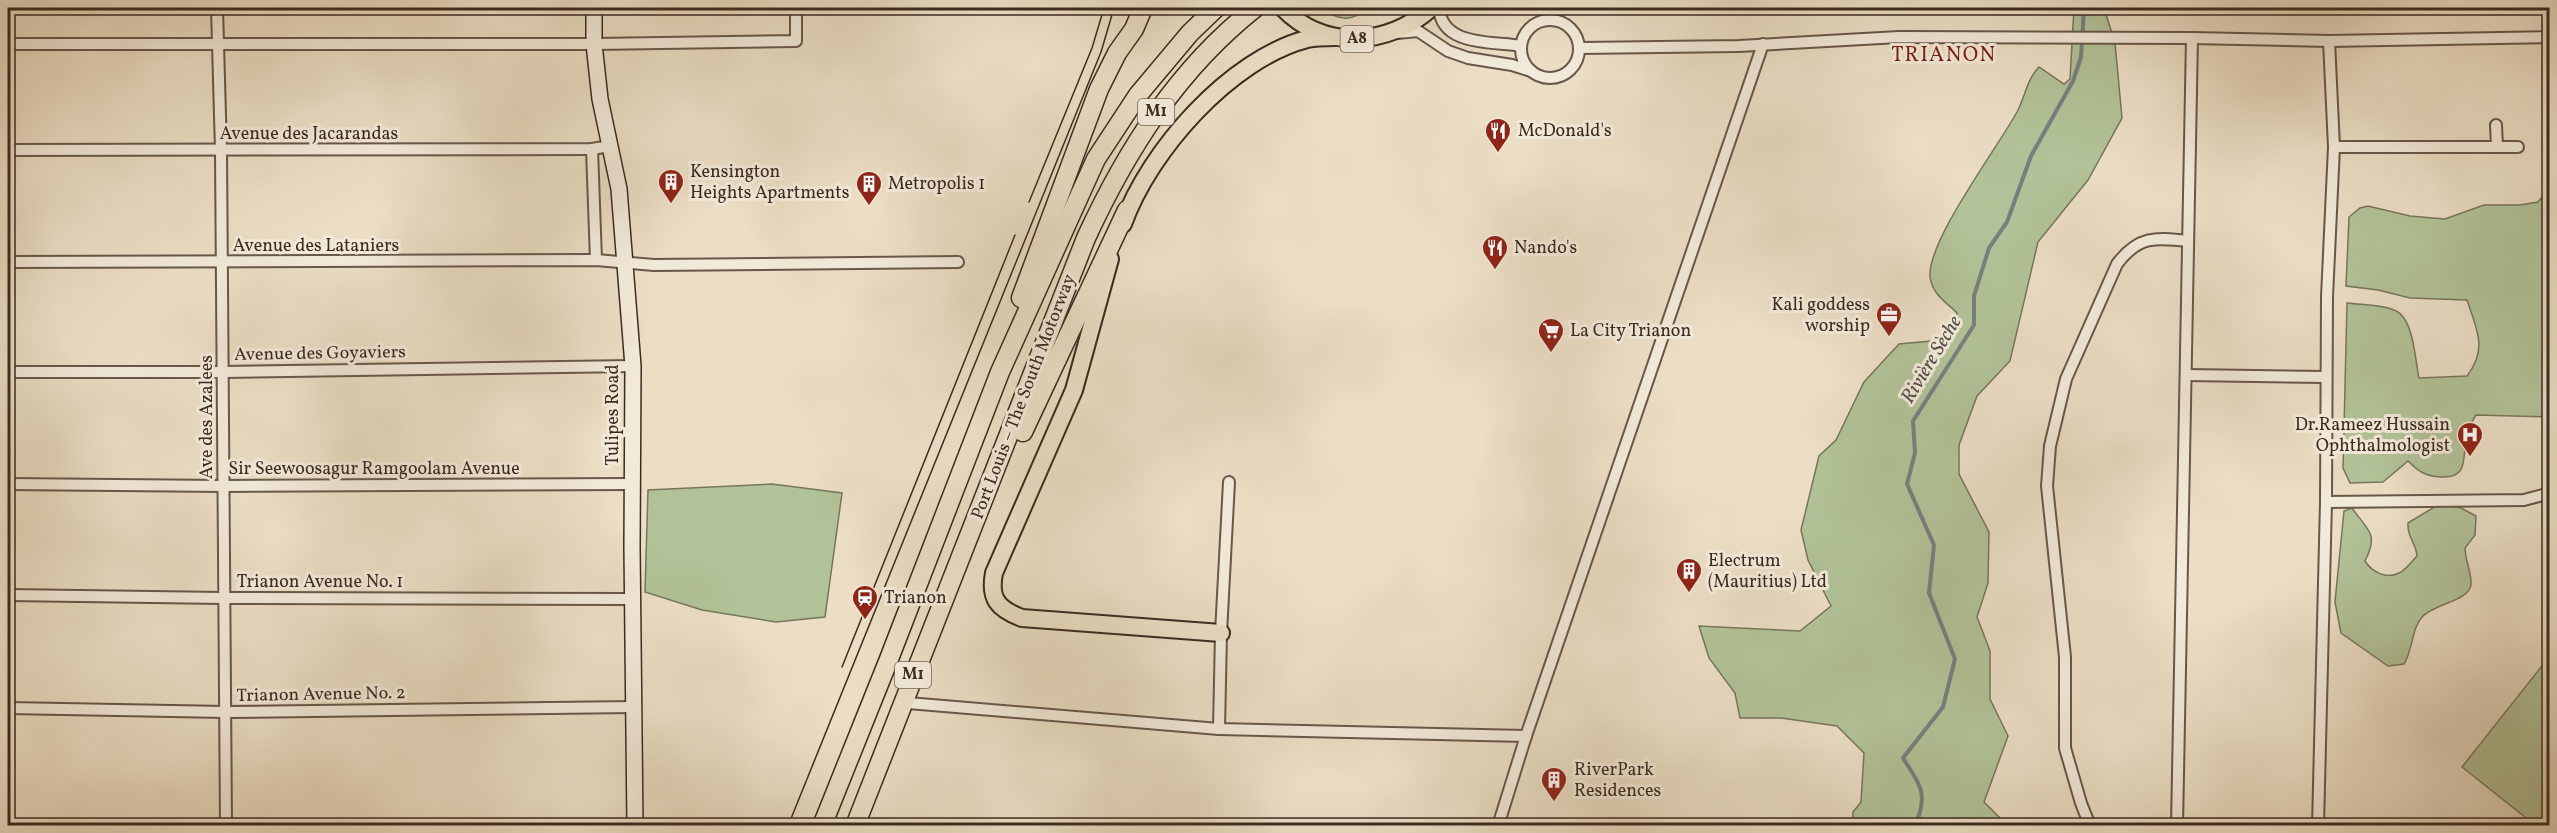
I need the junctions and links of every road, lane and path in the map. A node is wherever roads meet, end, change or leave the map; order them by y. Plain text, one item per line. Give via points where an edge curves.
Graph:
1 (217, 8) edge
2 (594, 8) edge
3 (796, 8) edge
4 (1143, 8) edge
5 (1158, 8) edge
6 (1216, 8) edge
7 (1255, 8) edge
8 (1283, 8) edge
9 (1431, 8) edge
10 (1439, 8) edge
11 (1134, 29) junction
12 (1390, 33) junction
13 (1335, 37) junction
14 (2550, 37) edge
15 (2192, 38) junction
16 (2329, 41) junction
17 (8, 44) edge
18 (594, 44) junction
19 (1763, 44) junction
20 (218, 45) junction
21 (1521, 46) junction
22 (1580, 48) junction
23 (1531, 71) junction
24 (2496, 125) dead end
25 (610, 146) junction
26 (2334, 147) junction
27 (2497, 147) junction
28 (2517, 147) dead end
29 (592, 149) junction
30 (8, 150) edge
31 (221, 151) junction
32 (1127, 210) junction
33 (2188, 241) junction
34 (596, 260) junction
35 (8, 262) edge
36 (625, 262) junction
37 (958, 262) dead end
38 (222, 263) junction
39 (633, 366) junction
40 (8, 372) edge
41 (223, 372) junction
42 (1000, 372) junction
43 (2186, 375) junction
44 (2326, 377) junction
45 (1229, 482) dead end
46 (8, 484) edge
47 (632, 484) junction
48 (224, 486) junction
49 (2550, 493) edge
50 (2326, 502) junction
51 (974, 525) junction
52 (8, 595) edge
53 (223, 598) junction
54 (633, 599) junction
55 (1221, 633) junction
56 (908, 704) dead end
57 (634, 707) junction
58 (8, 708) edge
59 (225, 712) junction
60 (1219, 729) junction
61 (1526, 736) junction
62 (8, 825) edge
63 (226, 825) edge
64 (635, 825) edge
65 (822, 825) edge
66 (855, 825) edge
67 (1498, 825) edge
68 (2090, 825) edge
69 (2176, 825) edge
70 (2318, 825) edge

1 - 20 street, Ave des Azalees
2 - 18 main road, Tulipes Road
3 - 18 street via 796,40
4 - 11 highway
5 - 11 highway
6 - 42 highway, Port Louis – The South Motorway / M1 via 1144,87 1096,159
7 - 51 highway, Port Louis – The South Motorway / M1 via 1181,79 1116,174 1086,238
8 - 13 main road, A8 via 1311,28
9 - 12 main road, A8
10 - 21 street via 1444,24 1453,34 1467,40
11 - 42 highway via 1099,89 1016,310
12 - 13 main road, A8 via 1363,39
12 - 23 street via 1418,31 1448,51
13 - 32 main road via 1286,46 1223,86 1158,157
14 - 16 street
15 - 16 street
15 - 19 street via 1899,37
15 - 33 street
16 - 26 street
17 - 20 street
18 - 20 street
18 - 25 main road, Tulipes Road
19 - 22 street
19 - 61 street
20 - 31 street, Ave des Azalees
21 - 22 street via 1534,24 1552,19 1568,25
21 - 23 street
22 - 23 street via 1576,63 1565,74 1551,78
24 - 27 street
25 - 29 street, Avenue des Jacarandas
25 - 36 main road, Tulipes Road via 619,189
26 - 27 street
26 - 44 street
27 - 28 street
29 - 31 street, Avenue des Jacarandas
29 - 34 street
30 - 31 street, Avenue des Jacarandas
31 - 38 street, Ave des Azalees
32 - 51 highway via 987,513
32 - 55 main road via 1074,390 991,586 996,601 1006,612 1022,618
33 - 43 street
33 - 68 street via 2159,238 2137,243 2117,264 2066,379 2050,446 2047,486 2065,657 2065,748
34 - 36 street, Avenue des Lataniers
34 - 38 street, Avenue des Lataniers
35 - 38 street, Avenue des Lataniers
36 - 37 street, Avenue des Lataniers
36 - 39 main road, Tulipes Road
38 - 41 street, Ave des Azalees
39 - 41 street, Avenue des Goyaviers
39 - 47 main road, Tulipes Road
40 - 41 street, Avenue des Goyaviers
41 - 48 street, Ave des Azalees
42 - 65 highway, Port Louis – The South Motorway / M1
43 - 44 street
43 - 69 street
44 - 50 street
45 - 55 street
46 - 48 street, Sir Seewoosagur Ramgoolam Avenue
47 - 48 street, Sir Seewoosagur Ramgoolam Avenue
47 - 54 main road, Tulipes Road
48 - 53 street, Ave des Azalees
49 - 50 street via 2524,500
50 - 70 street
51 - 66 highway, Port Louis – The South Motorway / M1
52 - 53 street, Trianon Avenue No. 1
53 - 54 street, Trianon Avenue No. 1
53 - 59 street, Ave des Azalees
54 - 57 main road, Tulipes Road
55 - 60 street
56 - 60 street
57 - 59 street, Trianon Avenue No. 2
57 - 64 main road, Tulipes Road
58 - 59 street, Trianon Avenue No. 2
59 - 63 street, Ave des Azalees
60 - 61 street
61 - 67 street
62 - 63 street
63 - 64 street

